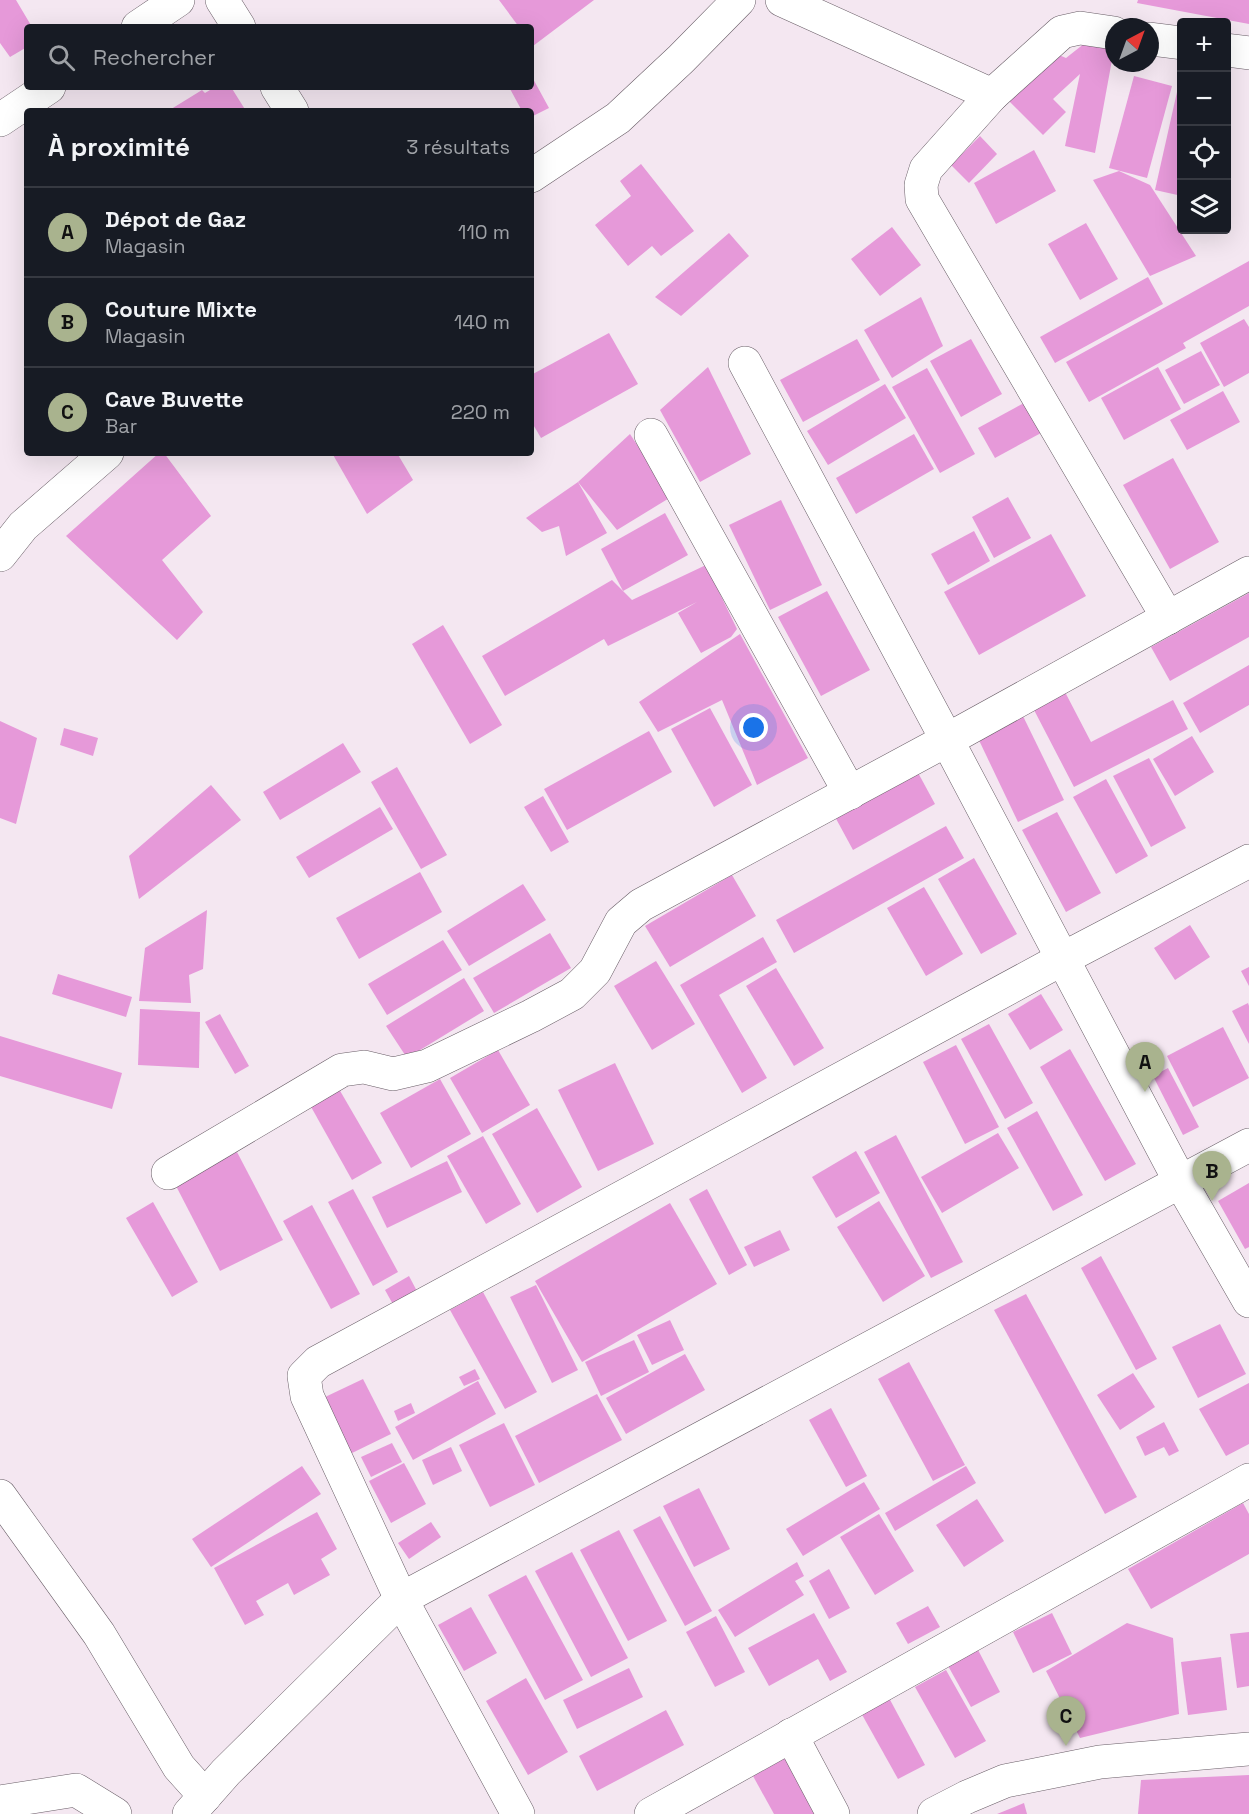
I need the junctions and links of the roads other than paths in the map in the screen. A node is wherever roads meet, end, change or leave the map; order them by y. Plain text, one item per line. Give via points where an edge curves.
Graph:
1 (178, 0) edge
2 (222, 0) edge
3 (739, 0) edge
4 (782, 0) edge
5 (142, 24) edge
6 (237, 24) edge
7 (1105, 32) edge
8 (1159, 40) edge
9 (1177, 42) edge
10 (1231, 51) edge
11 (1249, 53) edge
12 (45, 90) edge
13 (279, 90) edge
14 (992, 95) junction
15 (290, 108) edge
16 (0, 120) edge
17 (534, 174) edge
18 (745, 363) dead end
19 (651, 435) dead end
20 (104, 456) edge
21 (0, 555) edge
22 (1249, 573) edge
23 (1168, 618) junction
24 (947, 740) junction
25 (850, 793) junction
26 (1249, 861) edge
27 (1064, 958) junction
28 (1249, 1145) edge
29 (168, 1173) dead end
30 (1181, 1183) junction
31 (1249, 1301) edge
32 (1249, 1480) edge
33 (0, 1496) edge
34 (401, 1599) junction
35 (790, 1735) junction
36 (1249, 1749) edge
37 (0, 1802) edge
38 (197, 1805) edge
39 (115, 1814) edge
40 (519, 1814) edge
41 (651, 1814) edge
42 (833, 1814) edge
43 (934, 1814) edge

1 - 5 street
2 - 6 street
3 - 17 street via 618,118
4 - 14 street
7 - 14 street via 1080,28 1062,32
8 - 9 street
10 - 11 street
12 - 16 street
13 - 15 street
14 - 23 street via 926,169 922,199
18 - 24 street
19 - 25 street
20 - 21 street via 23,526
22 - 23 street
23 - 24 street
24 - 25 street
24 - 27 street
25 - 29 street via 641,905 621,922 595,971 572,994 427,1066 393,1074 364,1067 342,1070
26 - 27 street
27 - 30 street
27 - 34 street via 318,1362 304,1376 308,1396
28 - 30 street
30 - 31 street
30 - 34 street
32 - 35 street
33 - 38 street via 99,1634 179,1767
34 - 38 street
34 - 40 street
35 - 41 street
35 - 42 street
36 - 43 street via 1100,1762 1005,1781
37 - 39 street via 76,1790

